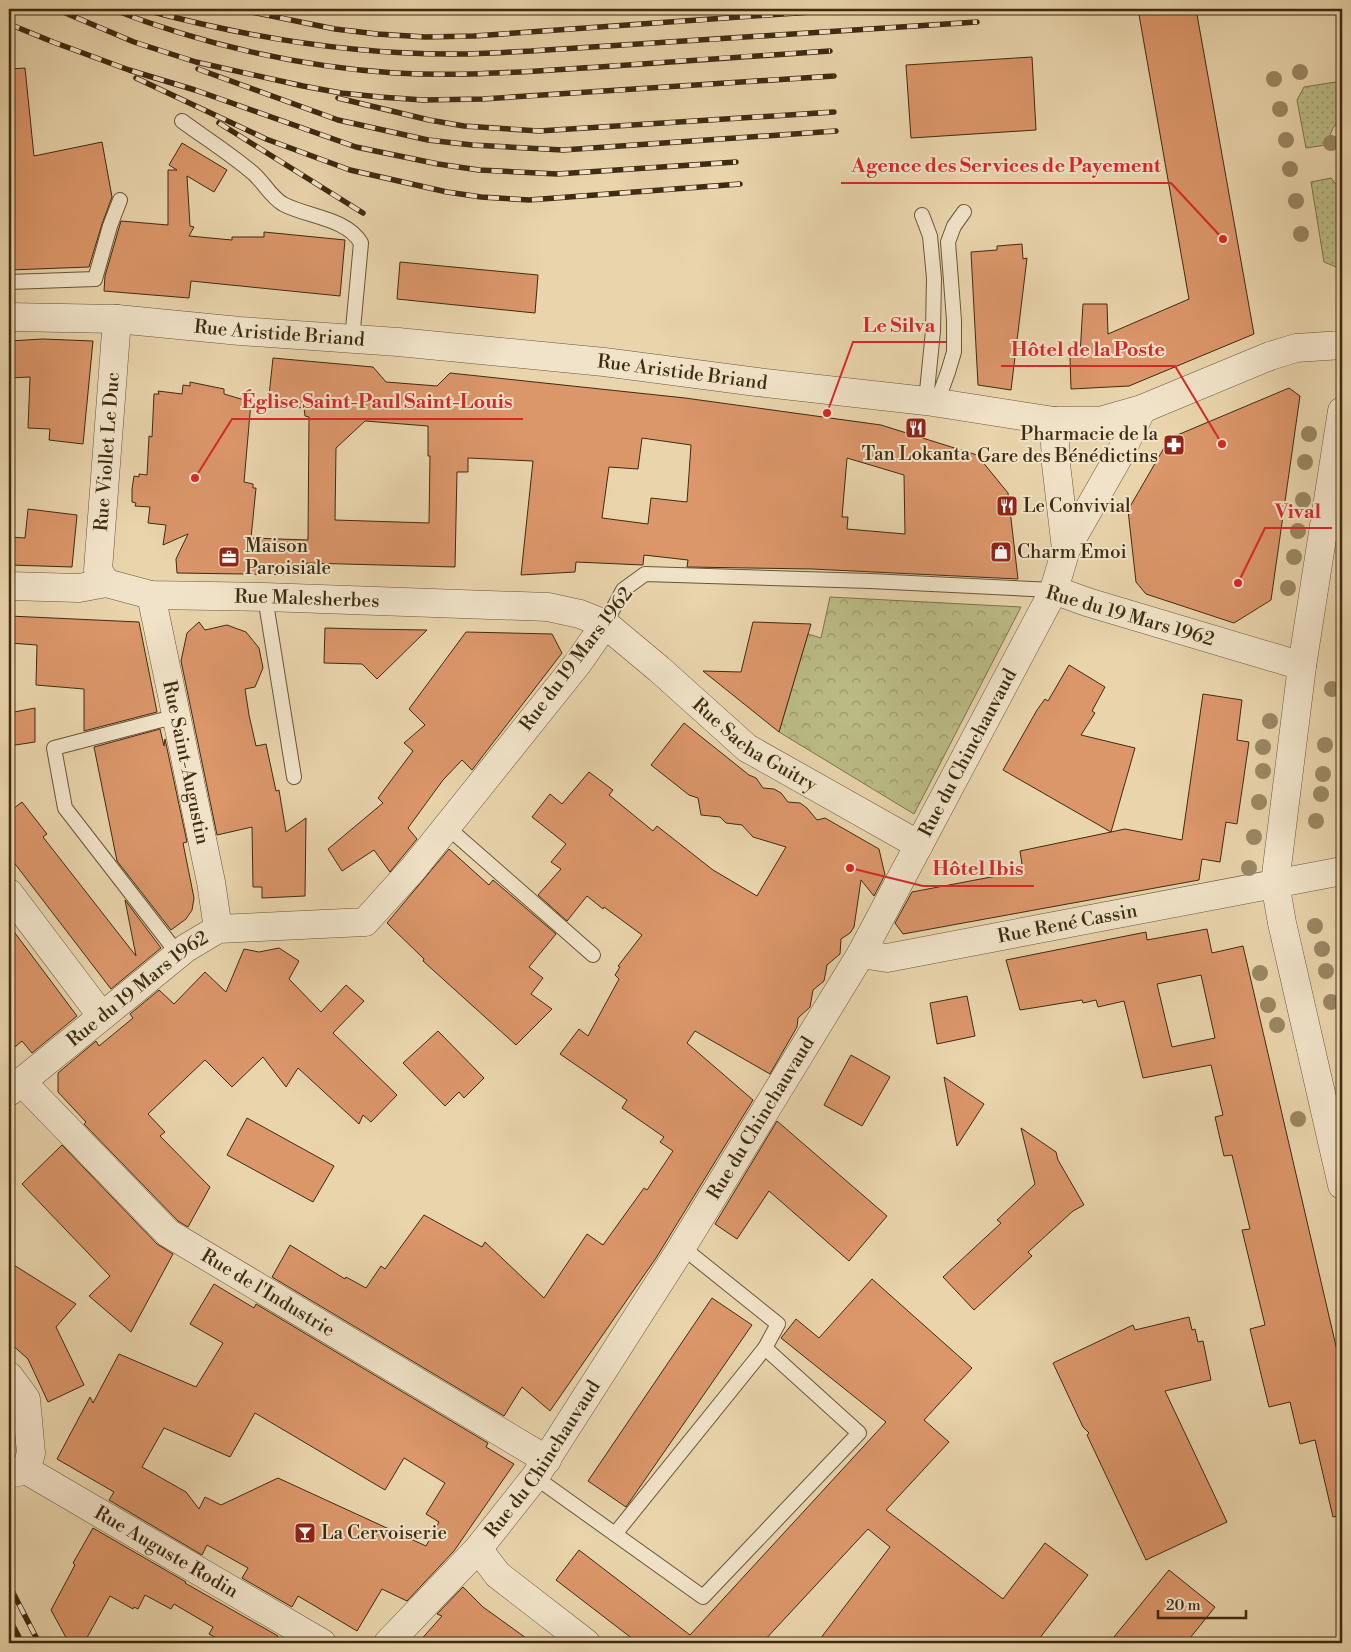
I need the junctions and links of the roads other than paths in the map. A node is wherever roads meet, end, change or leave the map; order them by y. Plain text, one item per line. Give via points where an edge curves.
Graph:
1 (182, 121) dead end
2 (120, 200) dead end
3 (964, 212) dead end
4 (922, 215) dead end
5 (9, 282) edge
6 (9, 316) edge
7 (117, 319) junction
8 (352, 340) junction
9 (1342, 345) edge
10 (931, 402) junction
11 (1142, 409) junction
12 (1342, 411) edge
13 (1054, 421) junction
14 (1066, 549) junction
15 (106, 583) junction
16 (9, 586) edge
17 (1054, 590) junction
18 (151, 595) junction
19 (264, 597) junction
20 (604, 624) junction
21 (1302, 666) junction
22 (176, 716) junction
23 (294, 777) dead end
24 (446, 826) junction
25 (919, 845) junction
26 (1342, 871) edge
27 (1274, 883) junction
28 (9, 893) edge
29 (218, 929) junction
30 (178, 954) junction
31 (861, 954) junction
32 (594, 955) dead end
33 (101, 1015) junction
34 (15, 1086) edge
35 (1342, 1185) edge
36 (682, 1247) junction
37 (765, 1348) junction
38 (9, 1376) edge
39 (541, 1468) junction
40 (18, 1472) edge
41 (615, 1534) junction
42 (478, 1549) junction
43 (322, 1643) edge
44 (388, 1643) edge
45 (586, 1643) edge

1 - 8 lane via 251,172 281,203 344,226 356,235 361,243
2 - 5 lane via 95,280
3 - 10 lane via 948,242 954,352 948,372
4 - 10 lane via 930,236 934,278
6 - 7 street, Rue Aristide Briand
7 - 8 street, Rue Aristide Briand
7 - 15 street, Rue Viollet Le Duc via 98,570
8 - 10 street, Rue Aristide Briand via 604,362
9 - 11 street, Rue Aristide Briand via 1296,348 1270,356
10 - 13 street, Rue Aristide Briand
11 - 13 street, Rue Aristide Briand via 1100,421
11 - 14 street, Rue du Chinchauvaud
12 - 21 street
13 - 14 street, Rue du Chinchauvaud
14 - 17 street, Rue du Chinchauvaud
15 - 16 street, Rue Malesherbes via 79,588
15 - 18 street, Rue Malesherbes
17 - 20 lane, Rue du 19 Mars 1962 via 644,574 624,590
17 - 21 street, Rue du 19 Mars 1962
17 - 25 street, Rue du Chinchauvaud
18 - 19 street, Rue Malesherbes
18 - 22 street, Rue Saint-Augustin
19 - 20 street, Rue Malesherbes via 548,607 580,614
19 - 23 lane
20 - 24 street, Rue du 19 Mars 1962 via 578,663
20 - 25 street, Rue Sacha Guitry via 747,748
21 - 27 street
22 - 29 street, Rue Saint-Augustin
22 - 30 lane via 54,748 65,808
24 - 29 street, Rue du 19 Mars 1962 via 413,869 365,922
24 - 32 lane
25 - 31 street, Rue du Chinchauvaud
26 - 27 street, Rue René Cassin
27 - 31 street, Rue René Cassin via 887,958
27 - 35 street
28 - 33 street
29 - 30 street, Rue du 19 Mars 1962
30 - 33 street, Rue du 19 Mars 1962
31 - 36 street, Rue du Chinchauvaud
33 - 34 street, Rue du 19 Mars 1962
34 - 39 street, Rue de l'Industrie via 168,1233
36 - 37 lane via 778,1324
36 - 39 street, Rue du Chinchauvaud
37 - 41 lane
37 - 41 lane via 858,1433 703,1597
38 - 40 street via 26,1400 31,1453
39 - 41 lane
39 - 42 street, Rue du Chinchauvaud
40 - 43 street, Rue Auguste Rodin
42 - 44 street, Rue du Chinchauvaud
42 - 45 street via 498,1575

